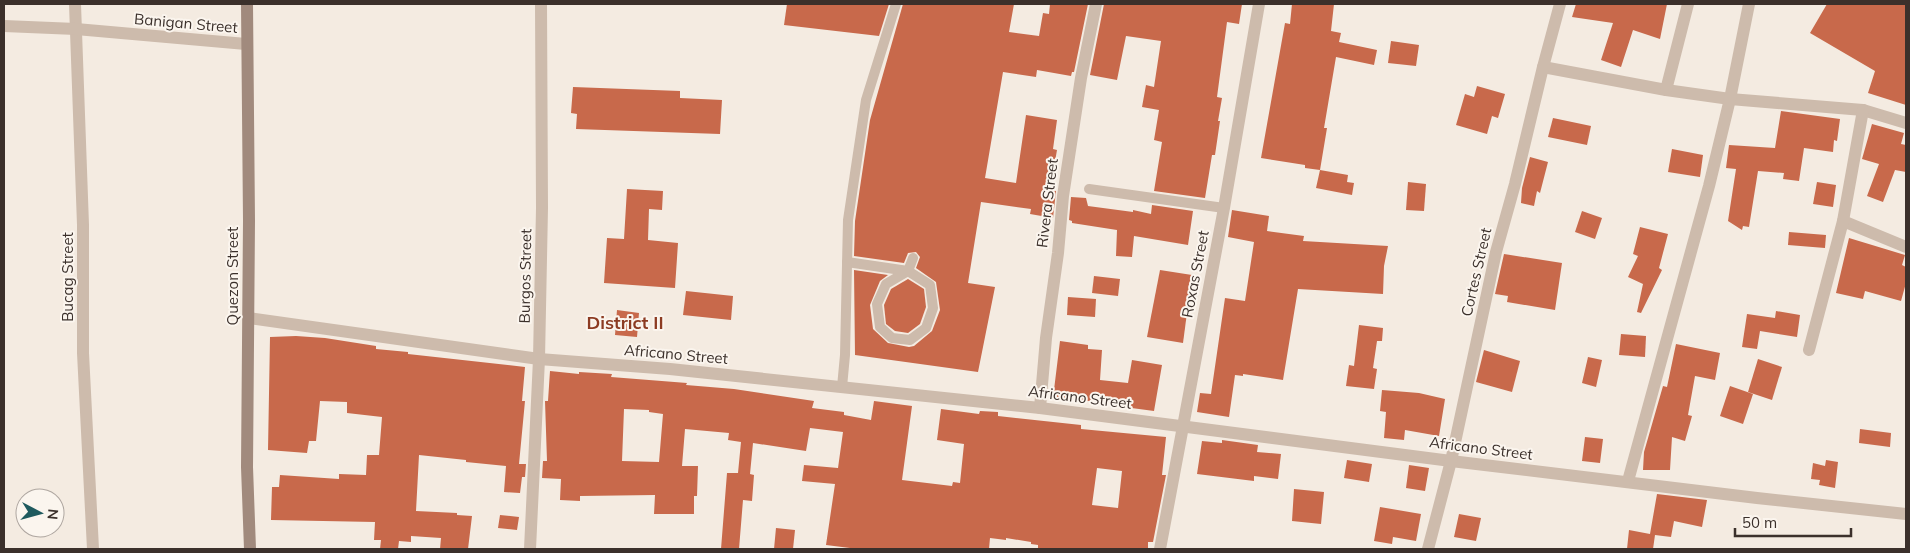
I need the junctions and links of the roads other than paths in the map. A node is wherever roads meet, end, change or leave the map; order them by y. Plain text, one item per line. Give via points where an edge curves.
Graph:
1 (76, 4) edge
2 (247, 4) edge
3 (541, 4) edge
4 (896, 4) edge
5 (1096, 4) edge
6 (1259, 4) edge
7 (1560, 4) edge
8 (1688, 4) edge
9 (1749, 4) edge
10 (4, 26) edge
11 (76, 29) junction
12 (246, 44) junction
13 (1543, 67) junction
14 (1666, 90) junction
15 (1730, 99) junction
16 (1863, 110) junction
17 (1906, 123) edge
18 (1089, 189) dead end
19 (1224, 208) junction
20 (1843, 221) junction
21 (1906, 247) edge
22 (913, 258) dead end
23 (847, 262) junction
24 (908, 272) junction
25 (248, 318) junction
26 (1809, 350) dead end
27 (539, 360) junction
28 (842, 387) junction
29 (1040, 408) junction
30 (1183, 426) junction
31 (1451, 461) junction
32 (1628, 481) junction
33 (1906, 514) edge
34 (93, 549) edge
35 (250, 549) edge
36 (530, 549) edge
37 (1160, 549) edge
38 (1428, 549) edge

1 - 11 street, Bucag Street
2 - 12 main road, Quezon Street
3 - 27 street, Burgos Street
4 - 23 lane via 866,100 848,220
5 - 29 street, Rivera Street via 1063,196
6 - 19 street, Roxas Street
7 - 13 street, Cortes Street
8 - 14 street
9 - 15 street
10 - 11 street, Banigan Street
11 - 12 street, Banigan Street
11 - 34 street, Bucag Street via 83,224 83,353
12 - 25 main road, Quezon Street
13 - 14 street
13 - 31 street, Cortes Street via 1496,252
14 - 15 street
15 - 16 street
15 - 32 street
16 - 17 street
16 - 20 street
18 - 19 lane
19 - 30 street, Roxas Street
20 - 21 street
20 - 26 street
22 - 24 lane
23 - 24 lane
23 - 28 lane
24 - 24 lane via 930,285 933,308 926,328 910,340 892,338 880,326 877,304 886,284
25 - 27 street, Africano Street
25 - 35 main road, Quezon Street
27 - 28 street, Africano Street via 670,369
27 - 36 street, Burgos Street
28 - 29 street, Africano Street
29 - 30 street, Africano Street
30 - 31 street, Africano Street
30 - 37 street, Roxas Street
31 - 32 street, Africano Street
31 - 38 street, Cortes Street
32 - 33 street, Africano Street

